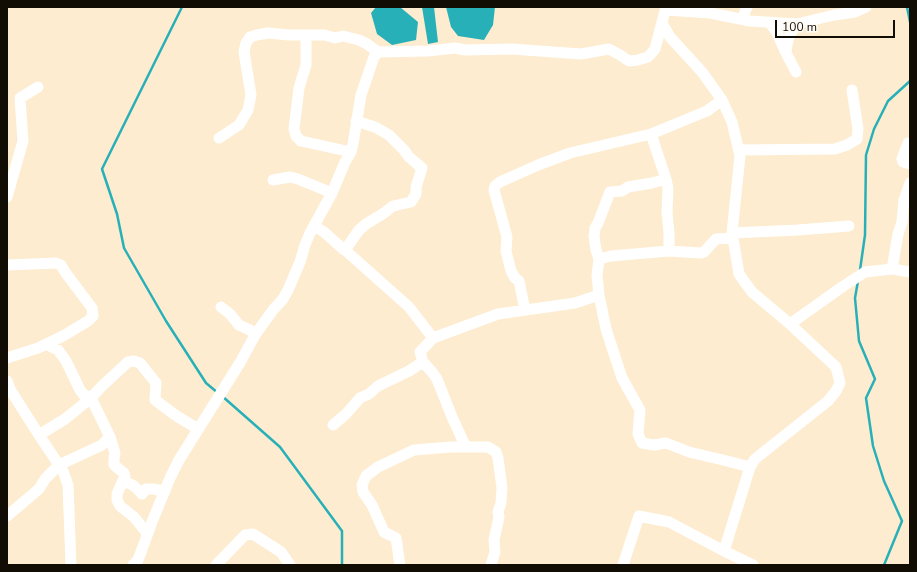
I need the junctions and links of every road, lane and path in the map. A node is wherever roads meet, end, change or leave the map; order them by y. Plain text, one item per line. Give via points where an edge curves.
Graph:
1 (747, 7) edge
2 (866, 7) edge
3 (666, 8) edge
4 (742, 19) junction
5 (769, 22) junction
6 (662, 23) junction
7 (797, 24) junction
8 (306, 34) junction
9 (378, 52) junction
10 (786, 53) junction
11 (796, 72) dead end
12 (38, 87) dead end
13 (852, 90) dead end
14 (722, 100) junction
15 (356, 121) junction
16 (651, 134) junction
17 (219, 138) dead end
18 (908, 143) dead end
19 (739, 150) junction
20 (351, 152) junction
21 (910, 164) edge
22 (666, 179) junction
23 (273, 180) dead end
24 (910, 183) edge
25 (332, 193) junction
26 (7, 197) edge
27 (314, 226) junction
28 (849, 226) dead end
29 (732, 236) junction
30 (345, 250) junction
31 (669, 251) junction
32 (599, 259) junction
33 (7, 265) edge
34 (892, 269) junction
35 (910, 272) edge
36 (599, 295) junction
37 (221, 307) dead end
38 (525, 310) junction
39 (790, 324) junction
40 (255, 335) junction
41 (433, 338) junction
42 (46, 344) junction
43 (7, 358) edge
44 (423, 362) junction
45 (8, 388) edge
46 (91, 398) junction
47 (333, 425) dead end
48 (198, 429) junction
49 (39, 435) junction
50 (110, 437) junction
51 (463, 446) junction
52 (59, 465) junction
53 (750, 467) junction
54 (122, 483) junction
55 (165, 491) junction
56 (7, 516) edge
57 (147, 533) junction
58 (724, 551) junction
59 (71, 565) edge
60 (133, 565) edge
61 (216, 565) edge
62 (290, 565) edge
63 (400, 565) edge
64 (491, 565) edge
65 (623, 565) edge
66 (753, 565) edge

1 - 4 street
2 - 7 street via 856,12 834,14
3 - 4 street
3 - 6 street
4 - 5 street
5 - 7 street
5 - 10 street via 776,30
6 - 9 street via 655,49 648,57 629,61 609,49 581,54 455,48 428,52
6 - 14 street via 670,37 702,72
7 - 10 street via 787,42
8 - 9 street via 335,38 351,37
8 - 17 street via 268,33 250,37 244,52 251,95 248,110 239,125
8 - 20 street via 306,65 299,88 294,129 296,136 301,141
9 - 15 street via 361,95
10 - 11 street
12 - 26 street via 20,98 23,141
13 - 19 street via 858,129 857,139 847,145 835,149
14 - 16 street via 707,111
14 - 19 street via 732,122
15 - 20 street
15 - 30 street via 389,135 422,168 416,194 411,202 393,206 366,224
16 - 22 street
16 - 38 street via 570,153 538,164 495,186 507,238 506,252 511,271 519,281
18 - 21 street via 902,159 903,162
19 - 29 street
20 - 25 street
22 - 31 street
22 - 32 street via 610,192 595,228 594,237
23 - 25 street via 290,177
24 - 34 street via 904,200
25 - 27 street
27 - 30 street
27 - 40 street via 288,290
28 - 29 street
29 - 31 street via 716,239 701,253
29 - 39 street via 739,274 752,292
30 - 41 street via 410,307
31 - 32 street
32 - 36 street
33 - 42 street via 56,262 61,265 92,308 93,316 88,321
34 - 35 street
34 - 39 street via 865,272
36 - 38 street via 575,303
36 - 53 street via 606,329 622,378 640,410 638,434 642,442 654,445 666,443 689,452
37 - 40 street via 239,325
38 - 41 street via 498,314
39 - 53 street via 836,367 840,383 828,401 755,458
40 - 48 street
41 - 44 street via 420,352
42 - 43 street
42 - 46 street via 58,350 80,390
44 - 47 street via 360,398
44 - 51 street via 437,378
45 - 49 street
46 - 48 street via 128,362 134,361 140,363 156,383 155,400
46 - 49 street via 65,419
46 - 50 street
48 - 55 street via 179,460
49 - 52 street
50 - 52 street via 102,445
50 - 54 street via 115,453 114,465 125,476
51 - 63 street via 414,450 378,467 366,476 362,485 363,492 384,532 396,538
51 - 64 street via 488,447 496,452 498,458 502,488
52 - 56 street via 39,489
52 - 59 street via 68,485
53 - 58 street
54 - 55 street via 127,482 142,494 146,489
54 - 57 street via 117,500
55 - 57 street
57 - 60 street via 138,560
58 - 65 street via 669,522 639,516
58 - 66 street
61 - 62 street via 245,535 253,534 281,552

